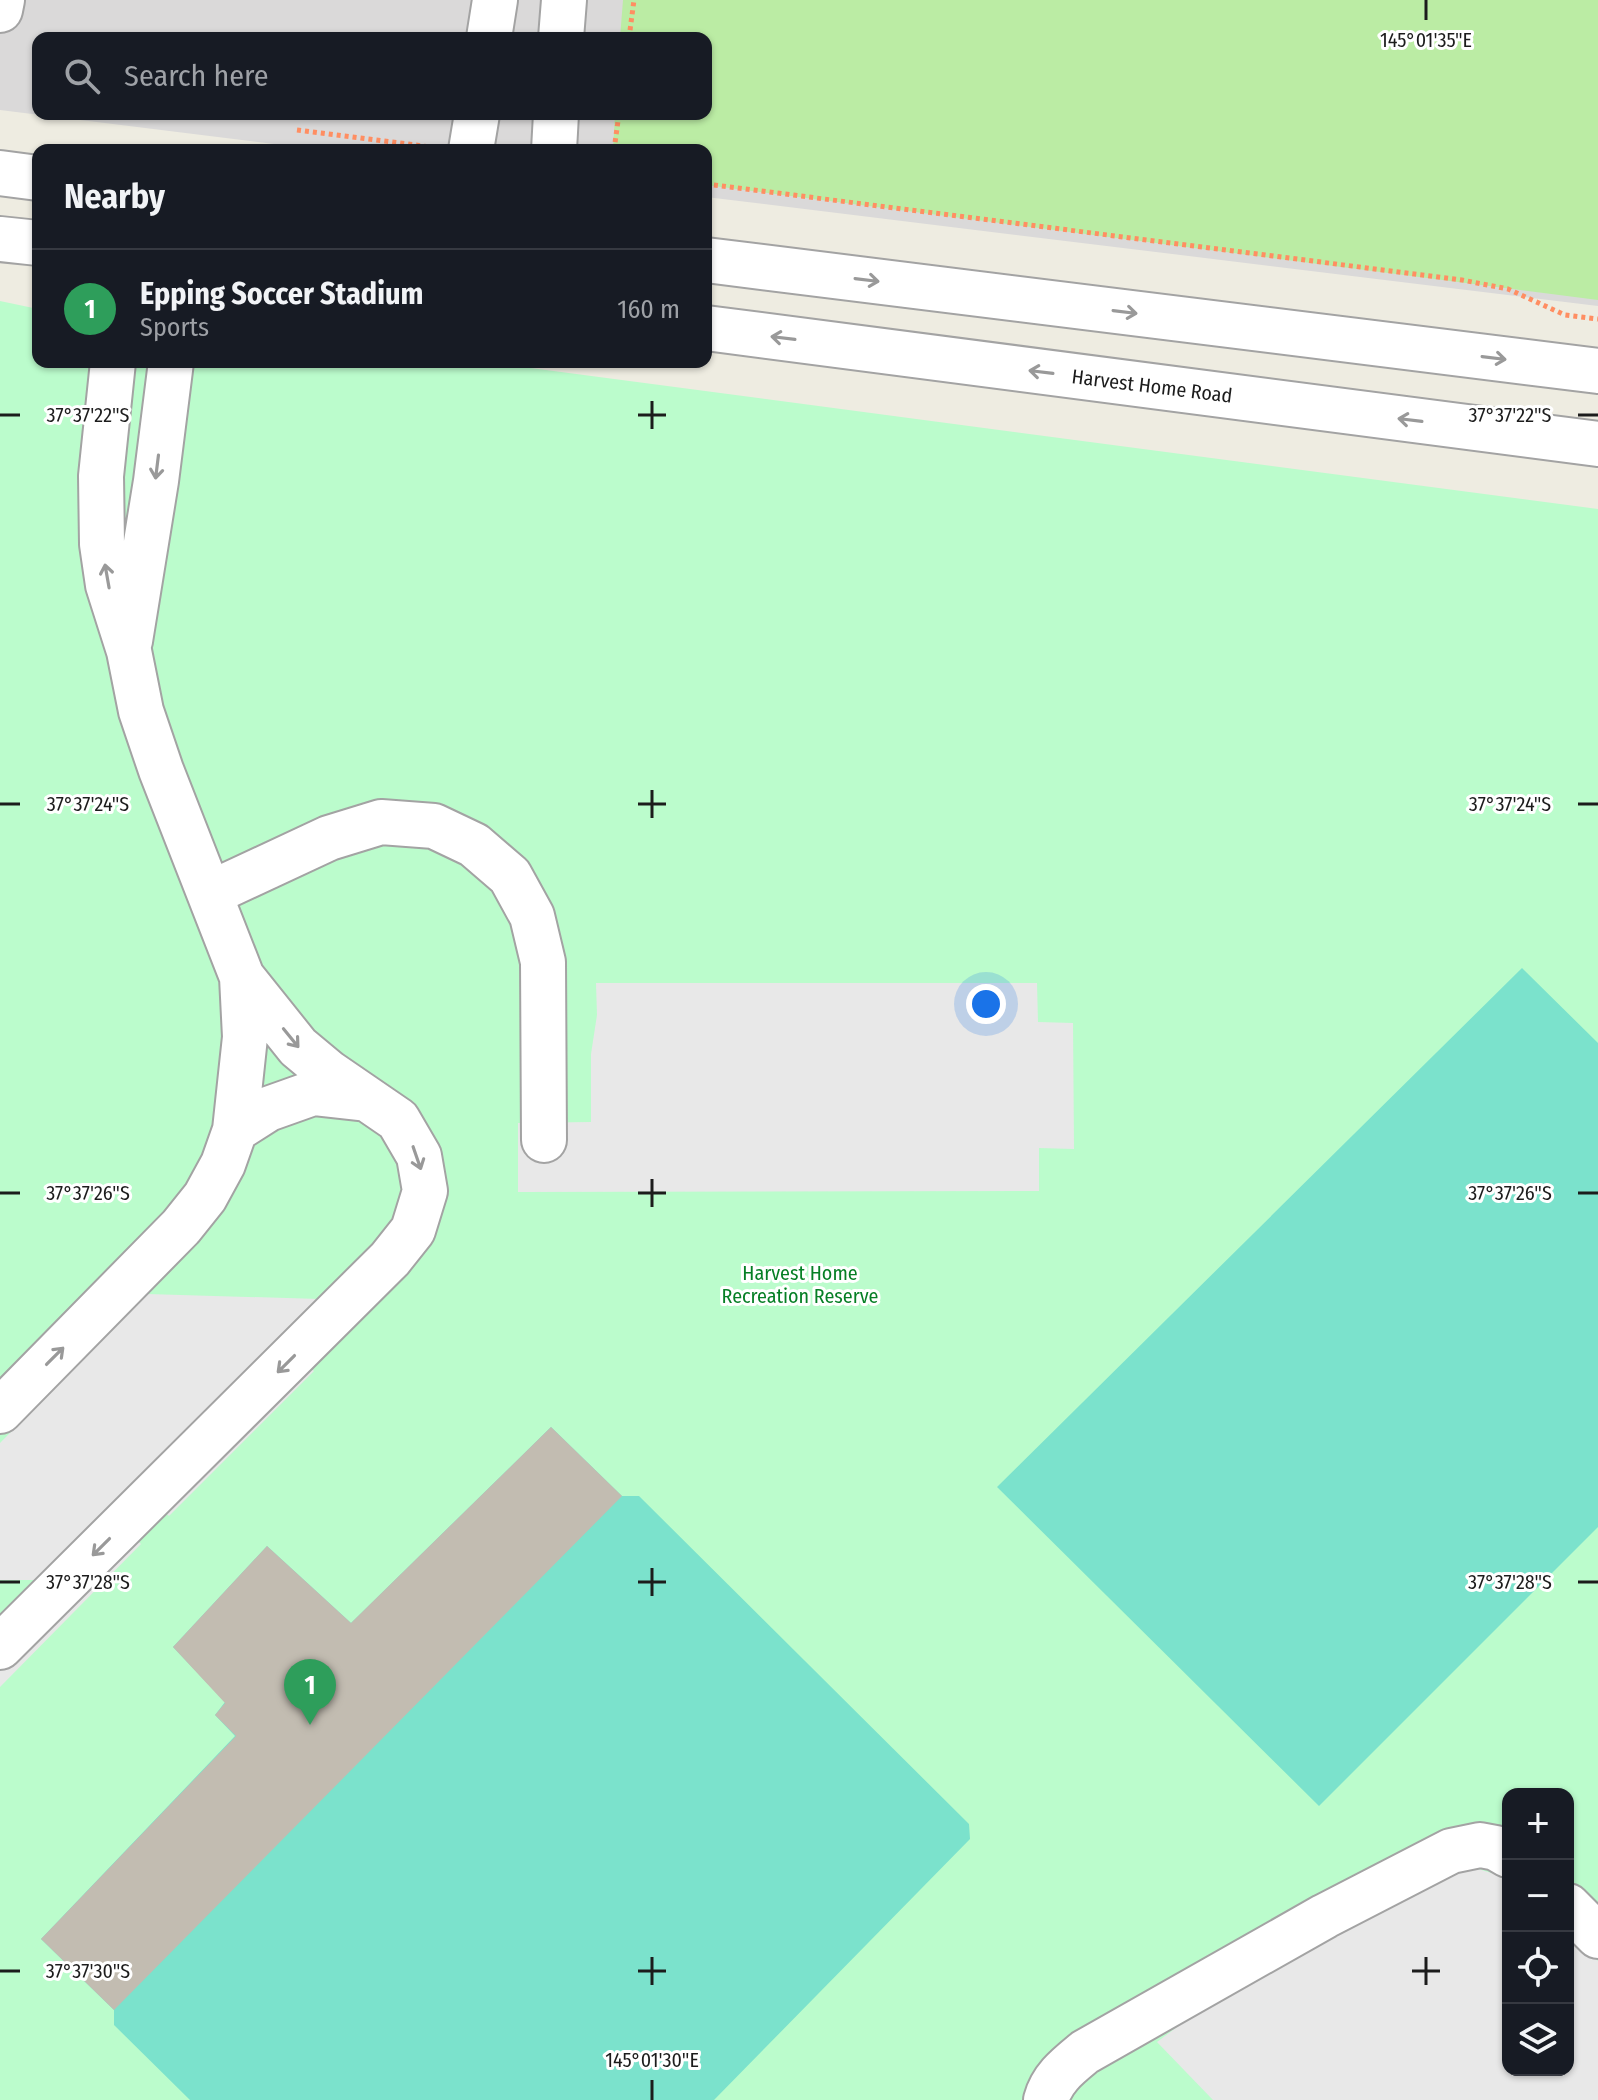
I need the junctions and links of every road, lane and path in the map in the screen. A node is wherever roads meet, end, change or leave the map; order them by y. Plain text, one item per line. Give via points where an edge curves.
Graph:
1 (2, 0) edge
2 (495, 0) edge
3 (564, 0) edge
4 (634, 0) edge
5 (0, 10) edge
6 (490, 32) edge
7 (561, 32) edge
8 (630, 32) edge
9 (474, 120) edge
10 (556, 120) edge
11 (618, 120) edge
12 (297, 130) dead end
13 (415, 144) edge
14 (460, 144) edge
15 (554, 144) edge
16 (615, 144) edge
17 (0, 173) edge
18 (32, 177) edge
19 (712, 185) edge
20 (0, 239) edge
21 (32, 242) edge
22 (712, 261) edge
23 (1598, 319) edge
24 (712, 329) edge
25 (112, 368) edge
26 (170, 368) edge
27 (1598, 371) edge
28 (1598, 444) edge
29 (129, 651) junction
30 (211, 893) junction
31 (242, 977) junction
32 (369, 1099) junction
33 (235, 1130) junction
34 (544, 1140) dead end
35 (0, 1411) edge
36 (0, 1647) edge
37 (1502, 1852) edge
38 (1574, 1912) edge
39 (1598, 1936) edge
40 (1046, 2100) edge

1 - 5 street
2 - 6 street
3 - 7 street
4 - 8 path
9 - 14 street
10 - 15 street
11 - 16 path
12 - 13 path
17 - 18 street
19 - 23 path via 1462,280 1508,289 1565,315
20 - 21 street
22 -> 27 street
28 -> 24 street, Harvest Home Road
29 -> 25 street via 108,585 102,544 101,476
26 -> 29 street
29 - 30 street via 141,711
30 - 31 street
30 - 34 street via 329,838 381,822 434,826 474,845 510,876 532,916 543,962
31 -> 32 street via 298,1047
31 - 33 street via 245,1037
32 - 33 street via 313,1093 268,1109
32 -> 36 street via 398,1120 419,1156 425,1191 413,1230 390,1259
35 -> 33 street via 181,1227 205,1197
37 - 40 street via 1480,1845 1451,1851 1369,1892 1085,2052 1061,2073
38 - 39 street

